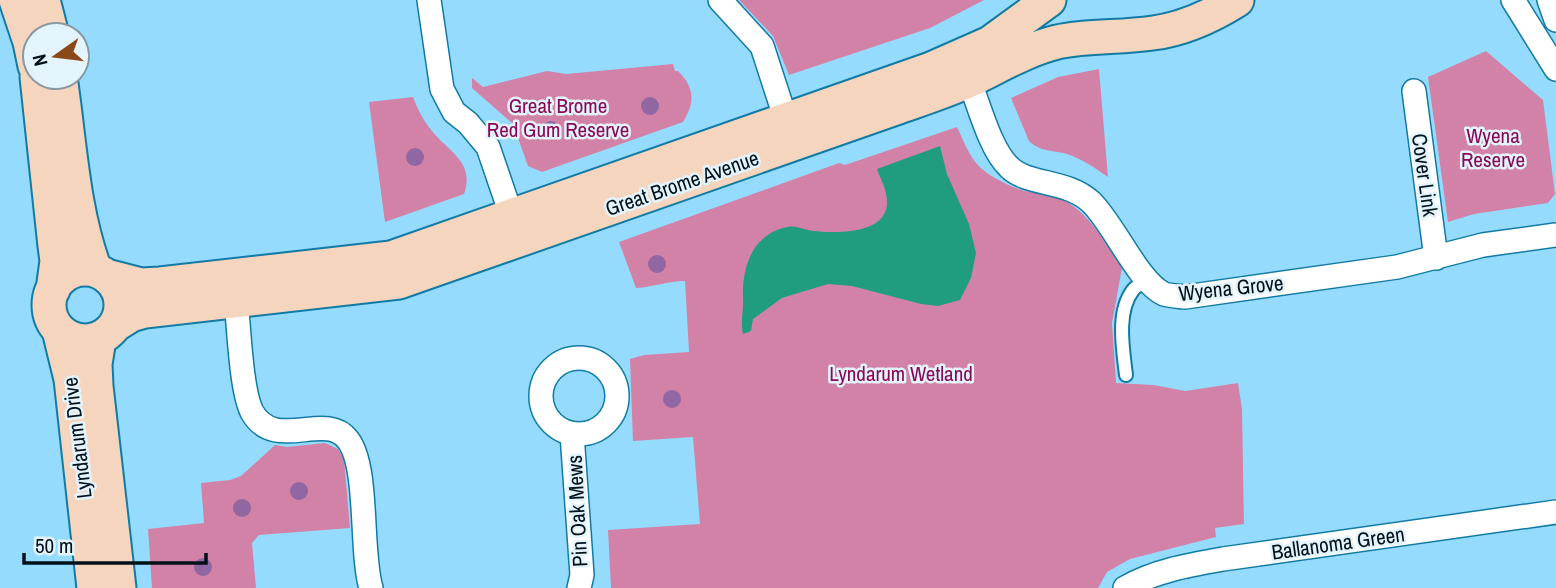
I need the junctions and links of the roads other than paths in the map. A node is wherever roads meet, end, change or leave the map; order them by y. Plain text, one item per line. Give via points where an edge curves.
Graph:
1 (429, 0) edge
2 (720, 0) edge
3 (1049, 0) edge
4 (1069, 0) edge
5 (1237, 0) edge
6 (1513, 0) edge
7 (1549, 0) edge
8 (28, 1) edge
9 (1556, 20) edge
10 (30, 21) edge
11 (42, 21) edge
12 (1073, 39) junction
13 (965, 69) junction
14 (1556, 69) edge
15 (39, 91) edge
16 (63, 91) edge
17 (1414, 91) dead end
18 (789, 132) junction
19 (516, 229) junction
20 (1556, 235) edge
21 (1436, 258) junction
22 (100, 273) junction
23 (1147, 280) junction
24 (235, 288) junction
25 (53, 290) junction
26 (59, 330) junction
27 (107, 332) junction
28 (1126, 375) dead end
29 (572, 434) dead end
30 (1556, 512) edge
31 (94, 588) edge
32 (119, 588) edge
33 (371, 588) edge
34 (579, 588) edge
35 (1125, 588) edge

1 - 19 street via 438,72 447,102 488,147
2 - 18 street via 762,46
3 - 13 street, Great Brome Avenue
4 - 12 street
5 - 12 street, Great Brome Avenue via 1198,22 1174,29
6 - 14 street
7 - 9 street
8 - 10 street
8 - 11 street
12 - 13 street, Great Brome Avenue
13 - 18 street, Great Brome Avenue
13 - 23 street, Wyena Grove via 995,147 1010,169 1072,190 1089,201
15 - 25 street via 56,254
16 - 22 street via 78,214 83,238
17 - 21 street, Cover Link
18 - 19 street, Great Brome Avenue
19 - 24 street, Great Brome Avenue via 399,282
20 - 21 street, Wyena Grove via 1483,245
21 - 23 street, Wyena Grove via 1185,297 1166,295
22 - 24 street, Great Brome Avenue via 141,285
22 - 25 street via 70,272
22 - 27 street via 114,283 121,304
23 - 28 lane via 1133,289 1124,313
24 - 27 street, Great Brome Avenue via 131,315
24 - 33 street via 246,396 259,422 276,431 329,429 341,433 354,449
25 - 26 street via 50,311
26 - 27 street via 78,341
26 - 31 street, Lyndarum Drive via 71,379
27 - 32 street, Lyndarum Drive via 95,364 96,386
29 - 34 street, Pin Oak Mews via 582,575
30 - 35 street, Ballanoma Green via 1223,559 1177,568

